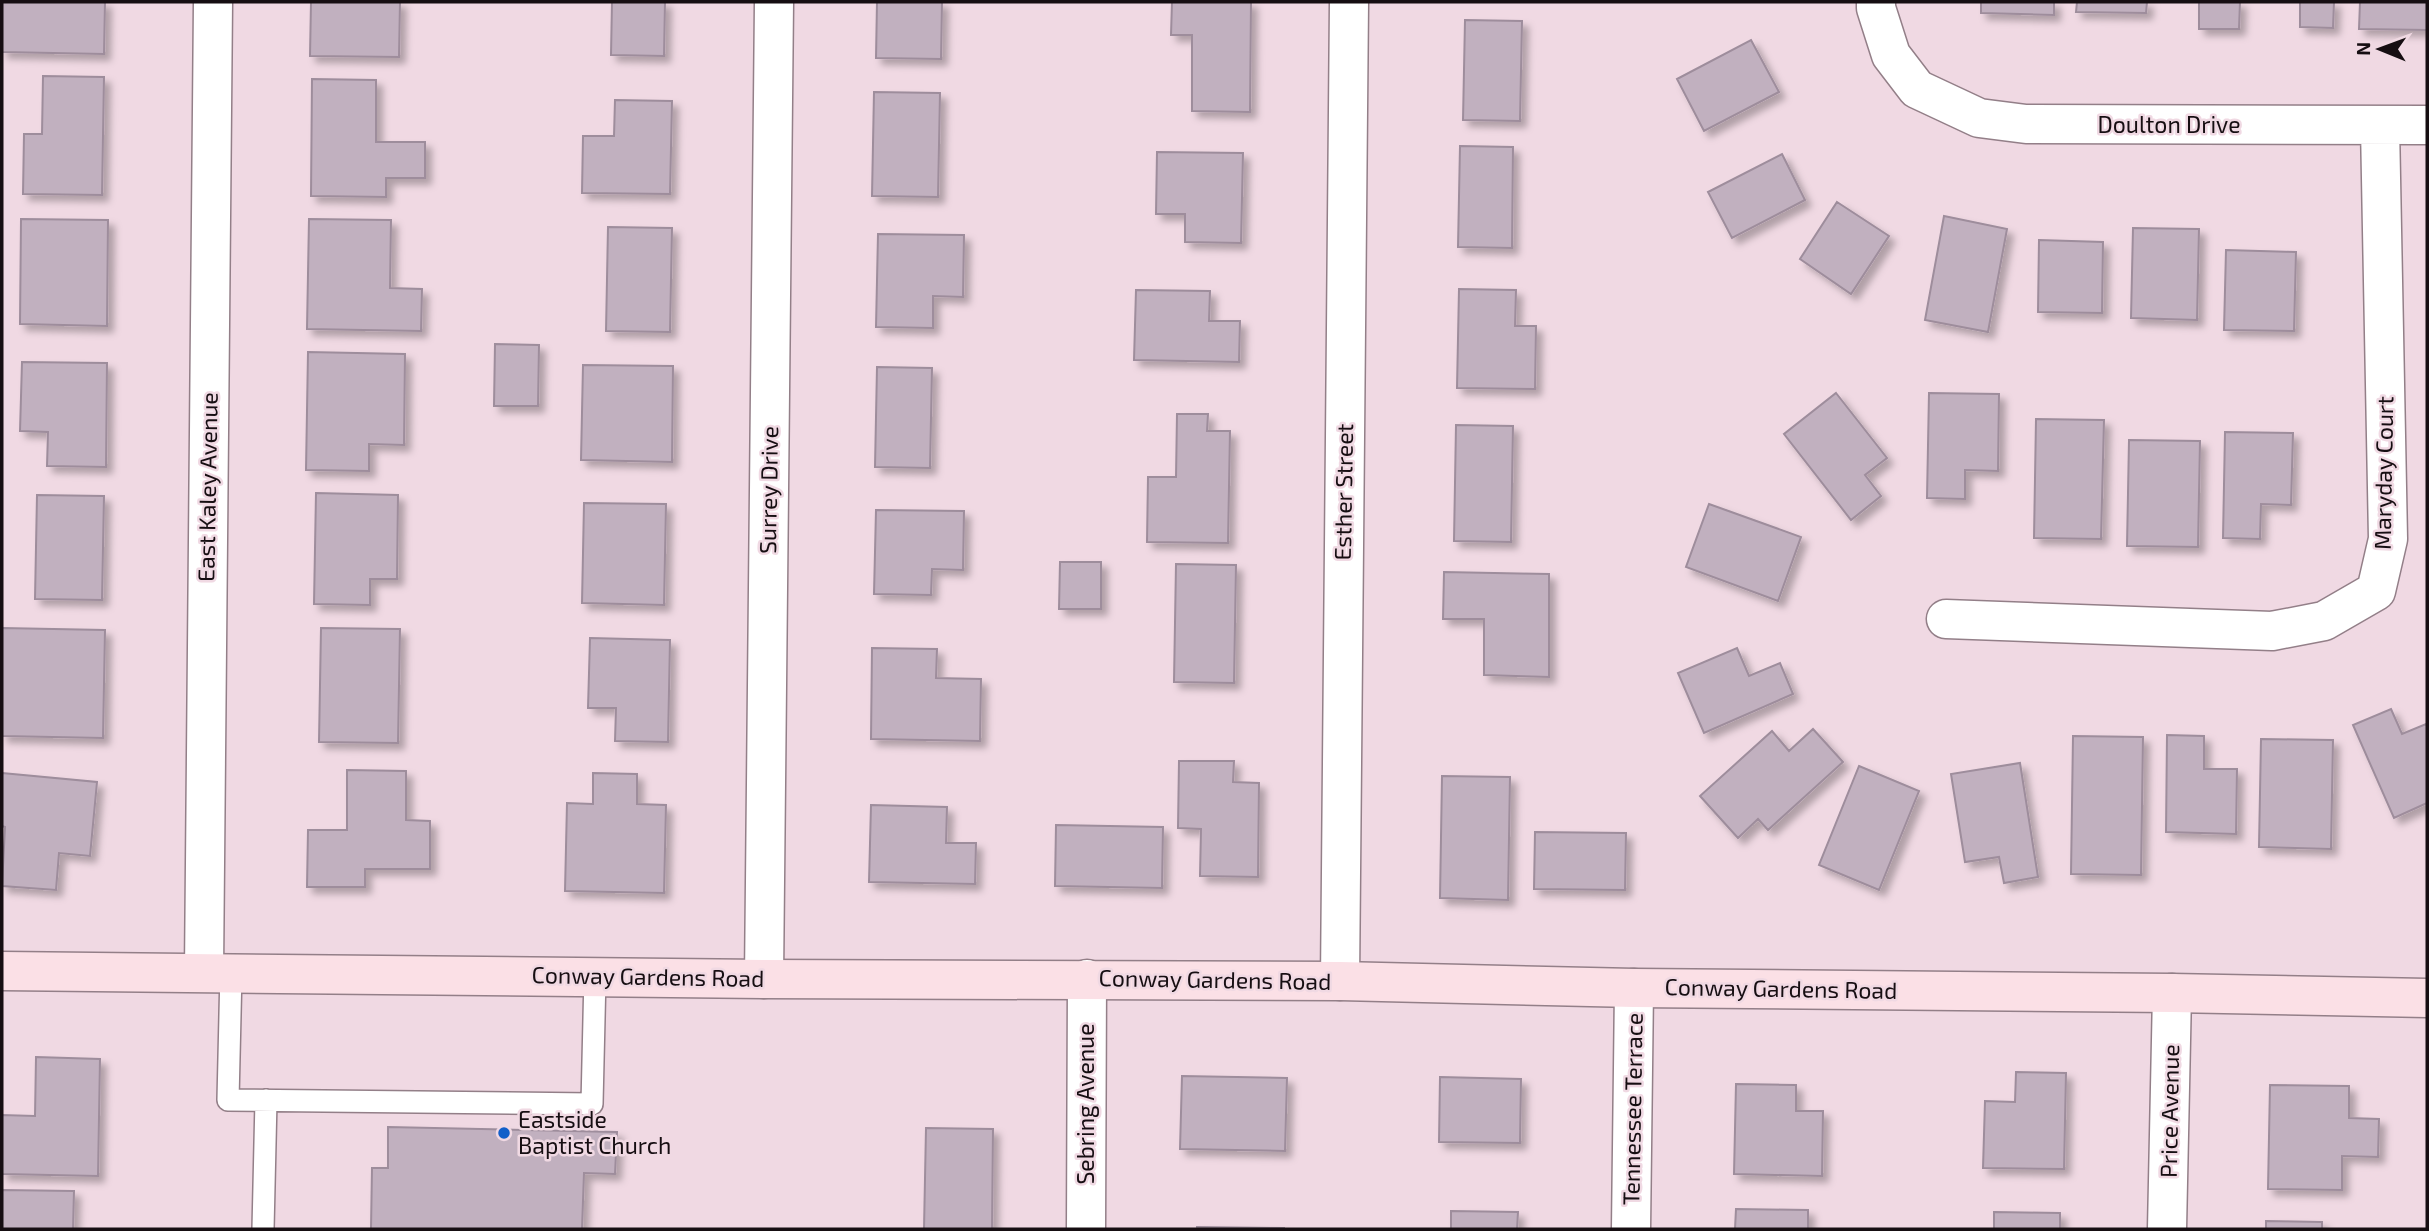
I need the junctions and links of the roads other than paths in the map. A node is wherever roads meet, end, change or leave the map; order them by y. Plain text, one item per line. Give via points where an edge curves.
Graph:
1 (213, 2) edge
2 (774, 2) edge
3 (1349, 2) edge
4 (1876, 2) edge
5 (2427, 125) edge
6 (2380, 126) junction
7 (1946, 619) dead end
8 (2, 971) edge
9 (217, 972) junction
10 (595, 976) junction
11 (764, 979) junction
12 (1087, 979) junction
13 (1340, 982) junction
14 (1634, 988) junction
15 (2172, 993) junction
16 (2427, 998) edge
17 (266, 1100) junction
18 (263, 1229) edge
19 (1086, 1229) edge
20 (1631, 1229) edge
21 (2167, 1229) edge

1 - 9 street, East Kaley Avenue
2 - 11 street, Surrey Drive
3 - 13 street, Esther Street
4 - 6 street, Doulton Drive via 1891,55 1917,89 1979,118 2026,124
5 - 6 street, Doulton Drive
6 - 7 street, Maryday Court via 2388,539 2376,591 2324,621 2272,631
8 - 9 street, Conway Gardens Road
9 - 10 street, Conway Gardens Road
9 - 17 lane via 228,1100
10 - 11 street, Conway Gardens Road
10 - 17 lane via 592,1104
11 - 12 street, Conway Gardens Road
12 - 13 street, Conway Gardens Road
12 - 19 street, Sebring Avenue
13 - 14 street, Conway Gardens Road
14 - 15 street, Conway Gardens Road
14 - 20 street, Tennessee Terrace
15 - 16 street, Conway Gardens Road
15 - 21 street, Price Avenue
17 - 18 lane

